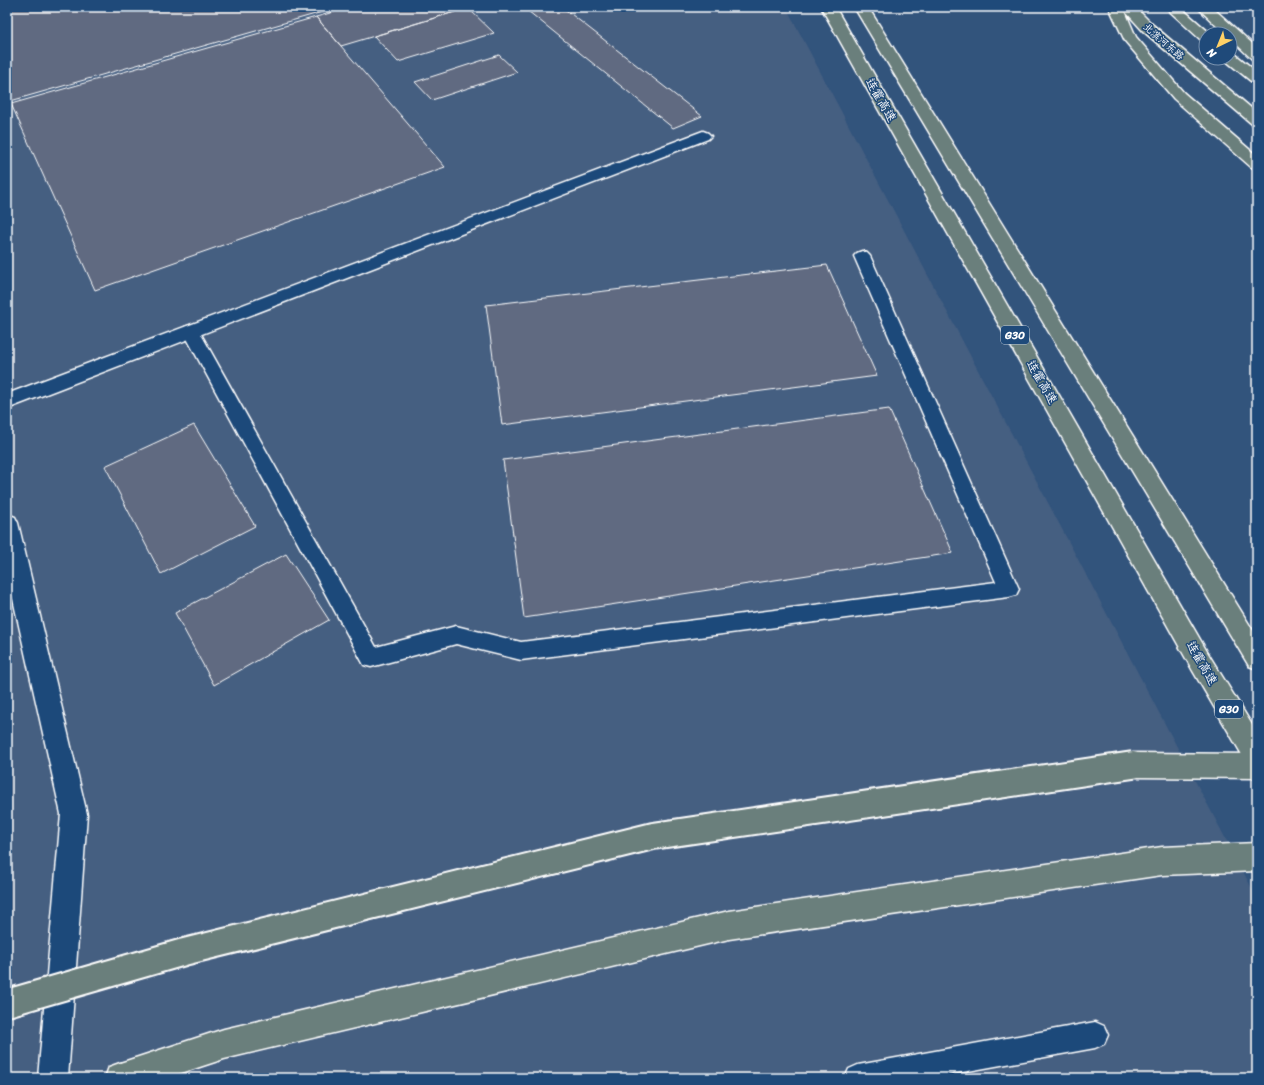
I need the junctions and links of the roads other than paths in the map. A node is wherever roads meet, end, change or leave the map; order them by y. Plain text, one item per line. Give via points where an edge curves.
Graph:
1 (828, 7) edge
2 (861, 7) edge
3 (1116, 7) edge
4 (1128, 7) edge
5 (1172, 7) edge
6 (1204, 7) edge
7 (1198, 30) edge
8 (1257, 56) edge
9 (1238, 64) edge
10 (1257, 79) edge
11 (1257, 121) edge
12 (703, 136) dead end
13 (1257, 164) edge
14 (862, 256) dead end
15 (191, 331) junction
16 (7, 402) edge
17 (7, 523) edge
18 (1255, 655) edge
19 (1257, 756) edge
20 (1257, 766) edge
21 (1257, 858) edge
22 (7, 1003) edge
23 (1095, 1035) dead end
24 (53, 1078) edge
25 (120, 1078) edge
26 (858, 1078) edge

1 - 19 main road, 连霍高速 / G30 via 1201,663
2 - 18 main road
3 - 13 main road via 1130,38 1179,96
4 - 11 main road, 北滨河东路 via 1148,28
5 - 7 main road
6 - 8 main road
9 - 10 main road
12 - 15 street
14 - 15 lane via 1009,589 521,651 456,635 371,658
15 - 16 street
17 - 24 street via 74,814
20 - 22 main road, bridge via 1133,765 653,836 184,952
21 - 25 main road via 1162,861 729,925 224,1044
23 - 26 lane

